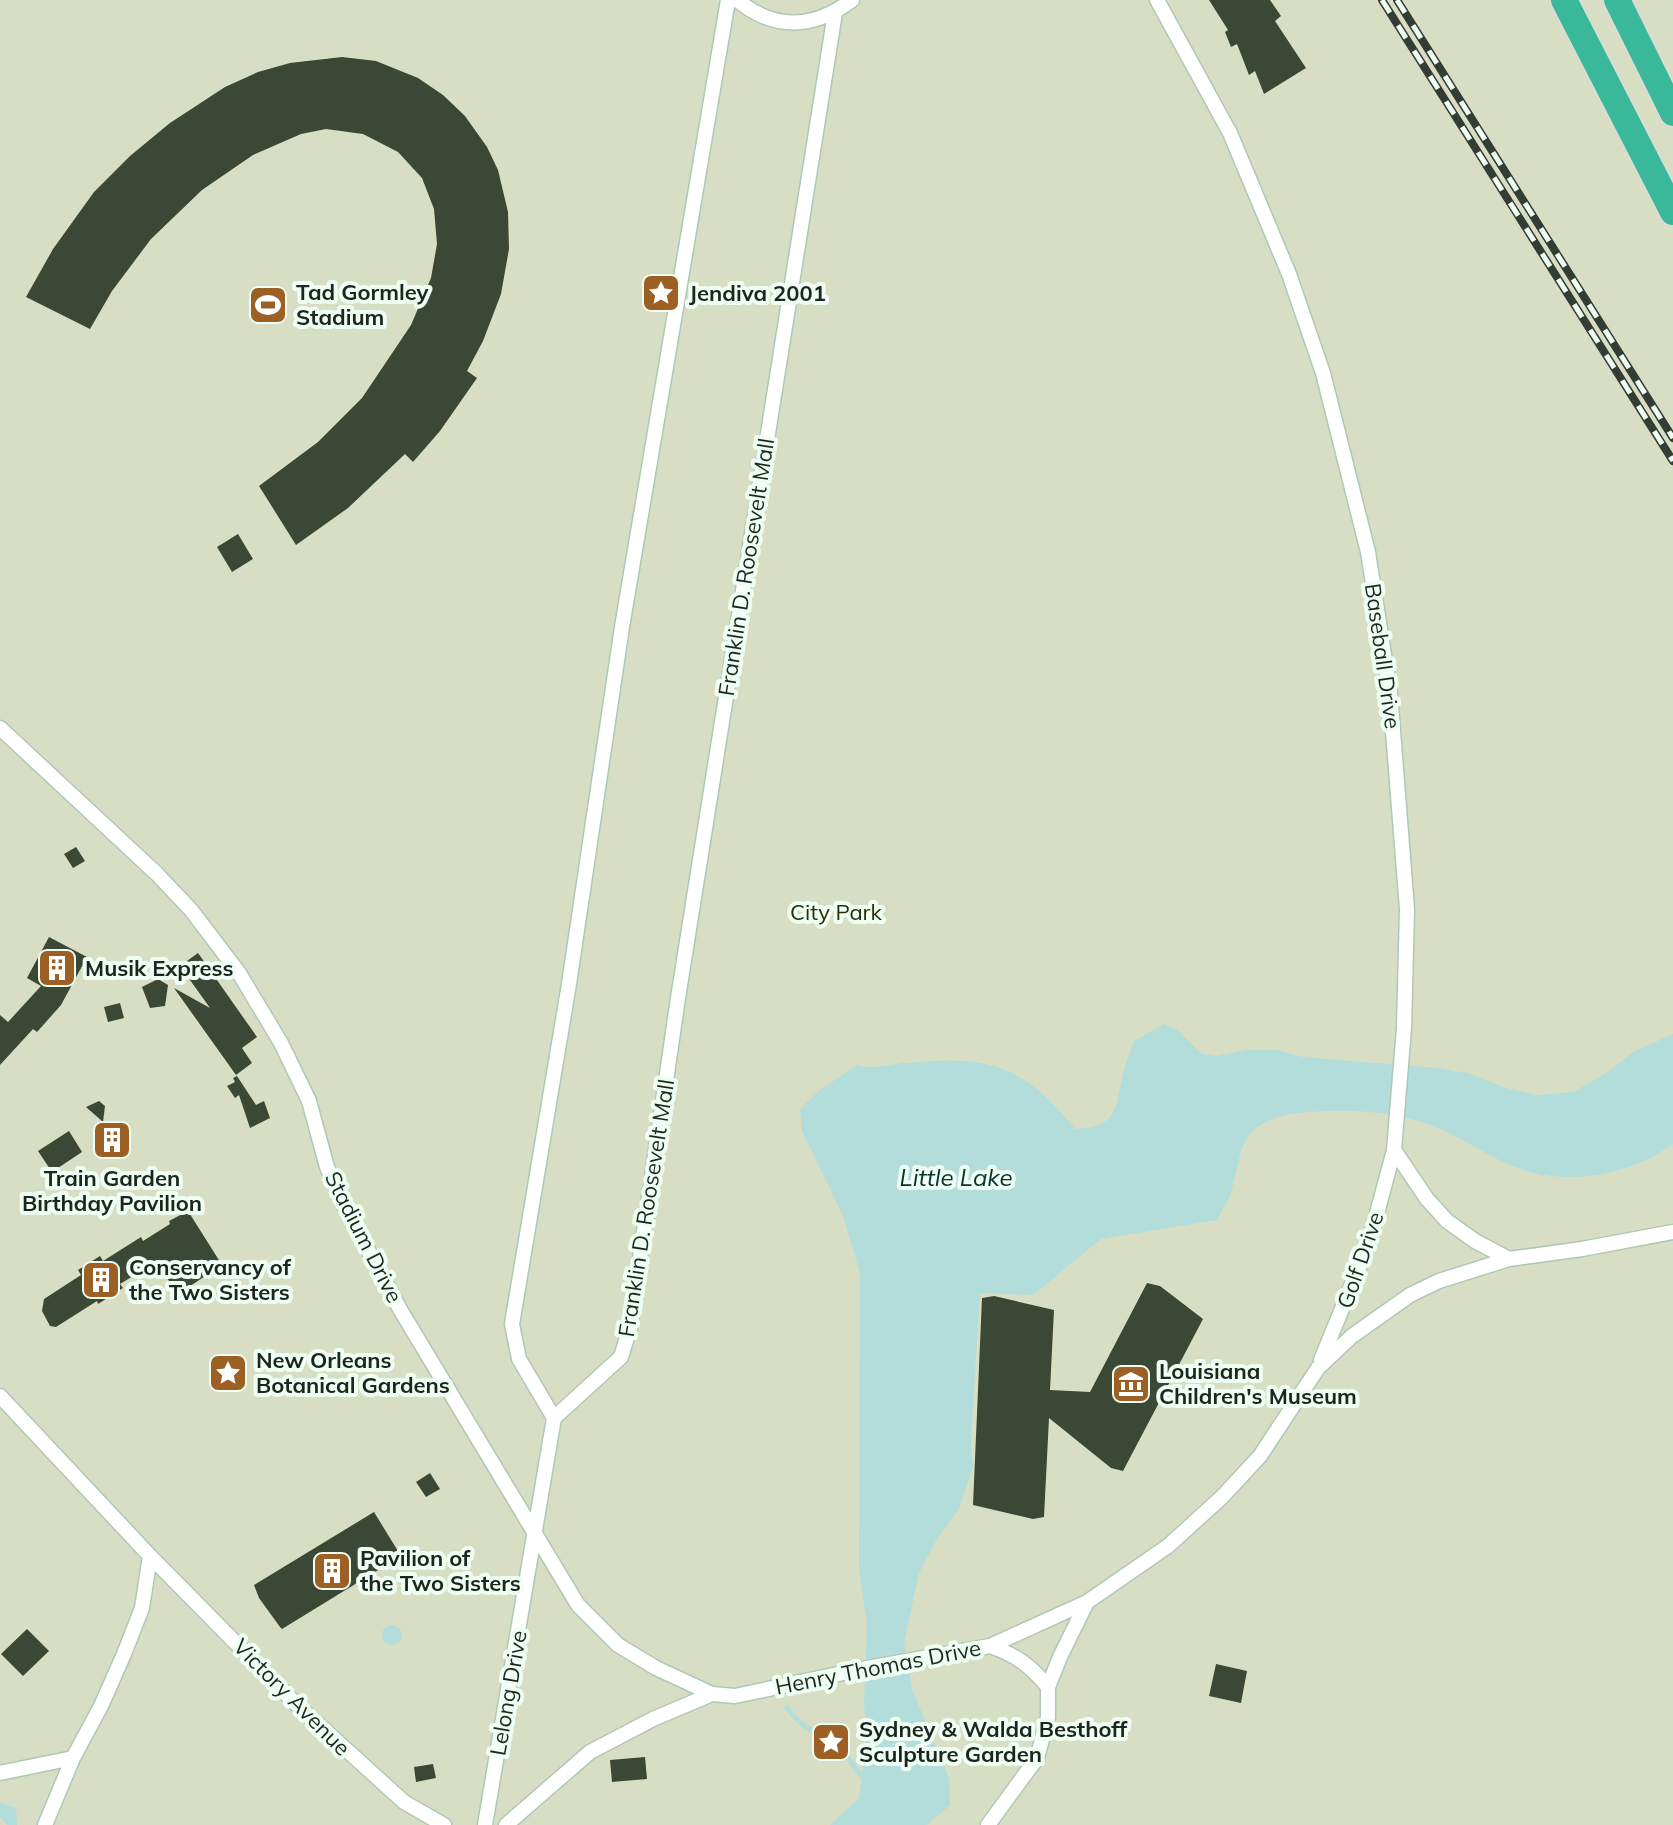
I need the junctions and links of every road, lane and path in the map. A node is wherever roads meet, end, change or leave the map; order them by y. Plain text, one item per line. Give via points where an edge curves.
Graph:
1 (728, 0) edge
2 (737, 0) edge
3 (852, 0) edge
4 (1157, 0) edge
5 (1564, 0) edge
6 (1617, 0) edge
7 (835, 13) junction
8 (1673, 113) edge
9 (1673, 212) edge
10 (0, 728) edge
11 (1394, 1150) junction
12 (1673, 1232) edge
13 (1509, 1259) junction
14 (1318, 1368) junction
15 (0, 1396) edge
16 (554, 1418) junction
17 (535, 1533) junction
18 (150, 1556) junction
19 (1087, 1602) junction
20 (990, 1646) junction
21 (1048, 1687) junction
22 (712, 1694) junction
23 (73, 1758) junction
24 (0, 1773) edge
25 (45, 1825) edge
26 (444, 1825) edge
27 (485, 1825) edge
28 (506, 1825) edge
29 (988, 1825) edge

1 - 16 street via 512,1324 519,1359
2 - 7 street via 779,22 807,23
3 - 7 street
4 - 11 street, Baseball Drive via 1230,133 1289,274 1323,373 1361,524 1390,693 1407,909
5 - 9 highway
6 - 8 highway
7 - 16 street, Franklin D. Roosevelt Mall via 630,1328 621,1357
10 - 17 street, Stadium Drive via 157,874 239,973 309,1101 343,1204
11 - 13 street via 1447,1221
11 - 14 street, Golf Drive via 1369,1243
12 - 13 street, Henry Thomas Drive
13 - 14 street, Henry Thomas Drive via 1410,1295
14 - 19 street, Henry Thomas Drive via 1260,1456 1222,1497 1168,1546
15 - 18 street, Victory Avenue
16 - 17 street, Lelong Drive
17 - 22 street, Stadium Drive via 578,1605 618,1645
17 - 27 street, Lelong Drive
18 - 23 street via 142,1608
18 - 26 street, Victory Avenue via 349,1754 404,1802
19 - 20 street, Henry Thomas Drive
19 - 21 street
20 - 21 street via 1029,1665
20 - 22 street, Henry Thomas Drive via 735,1696
21 - 29 street via 1048,1717 1037,1758
22 - 28 street, Henry Thomas Drive via 590,1752
23 - 24 street
23 - 25 street

